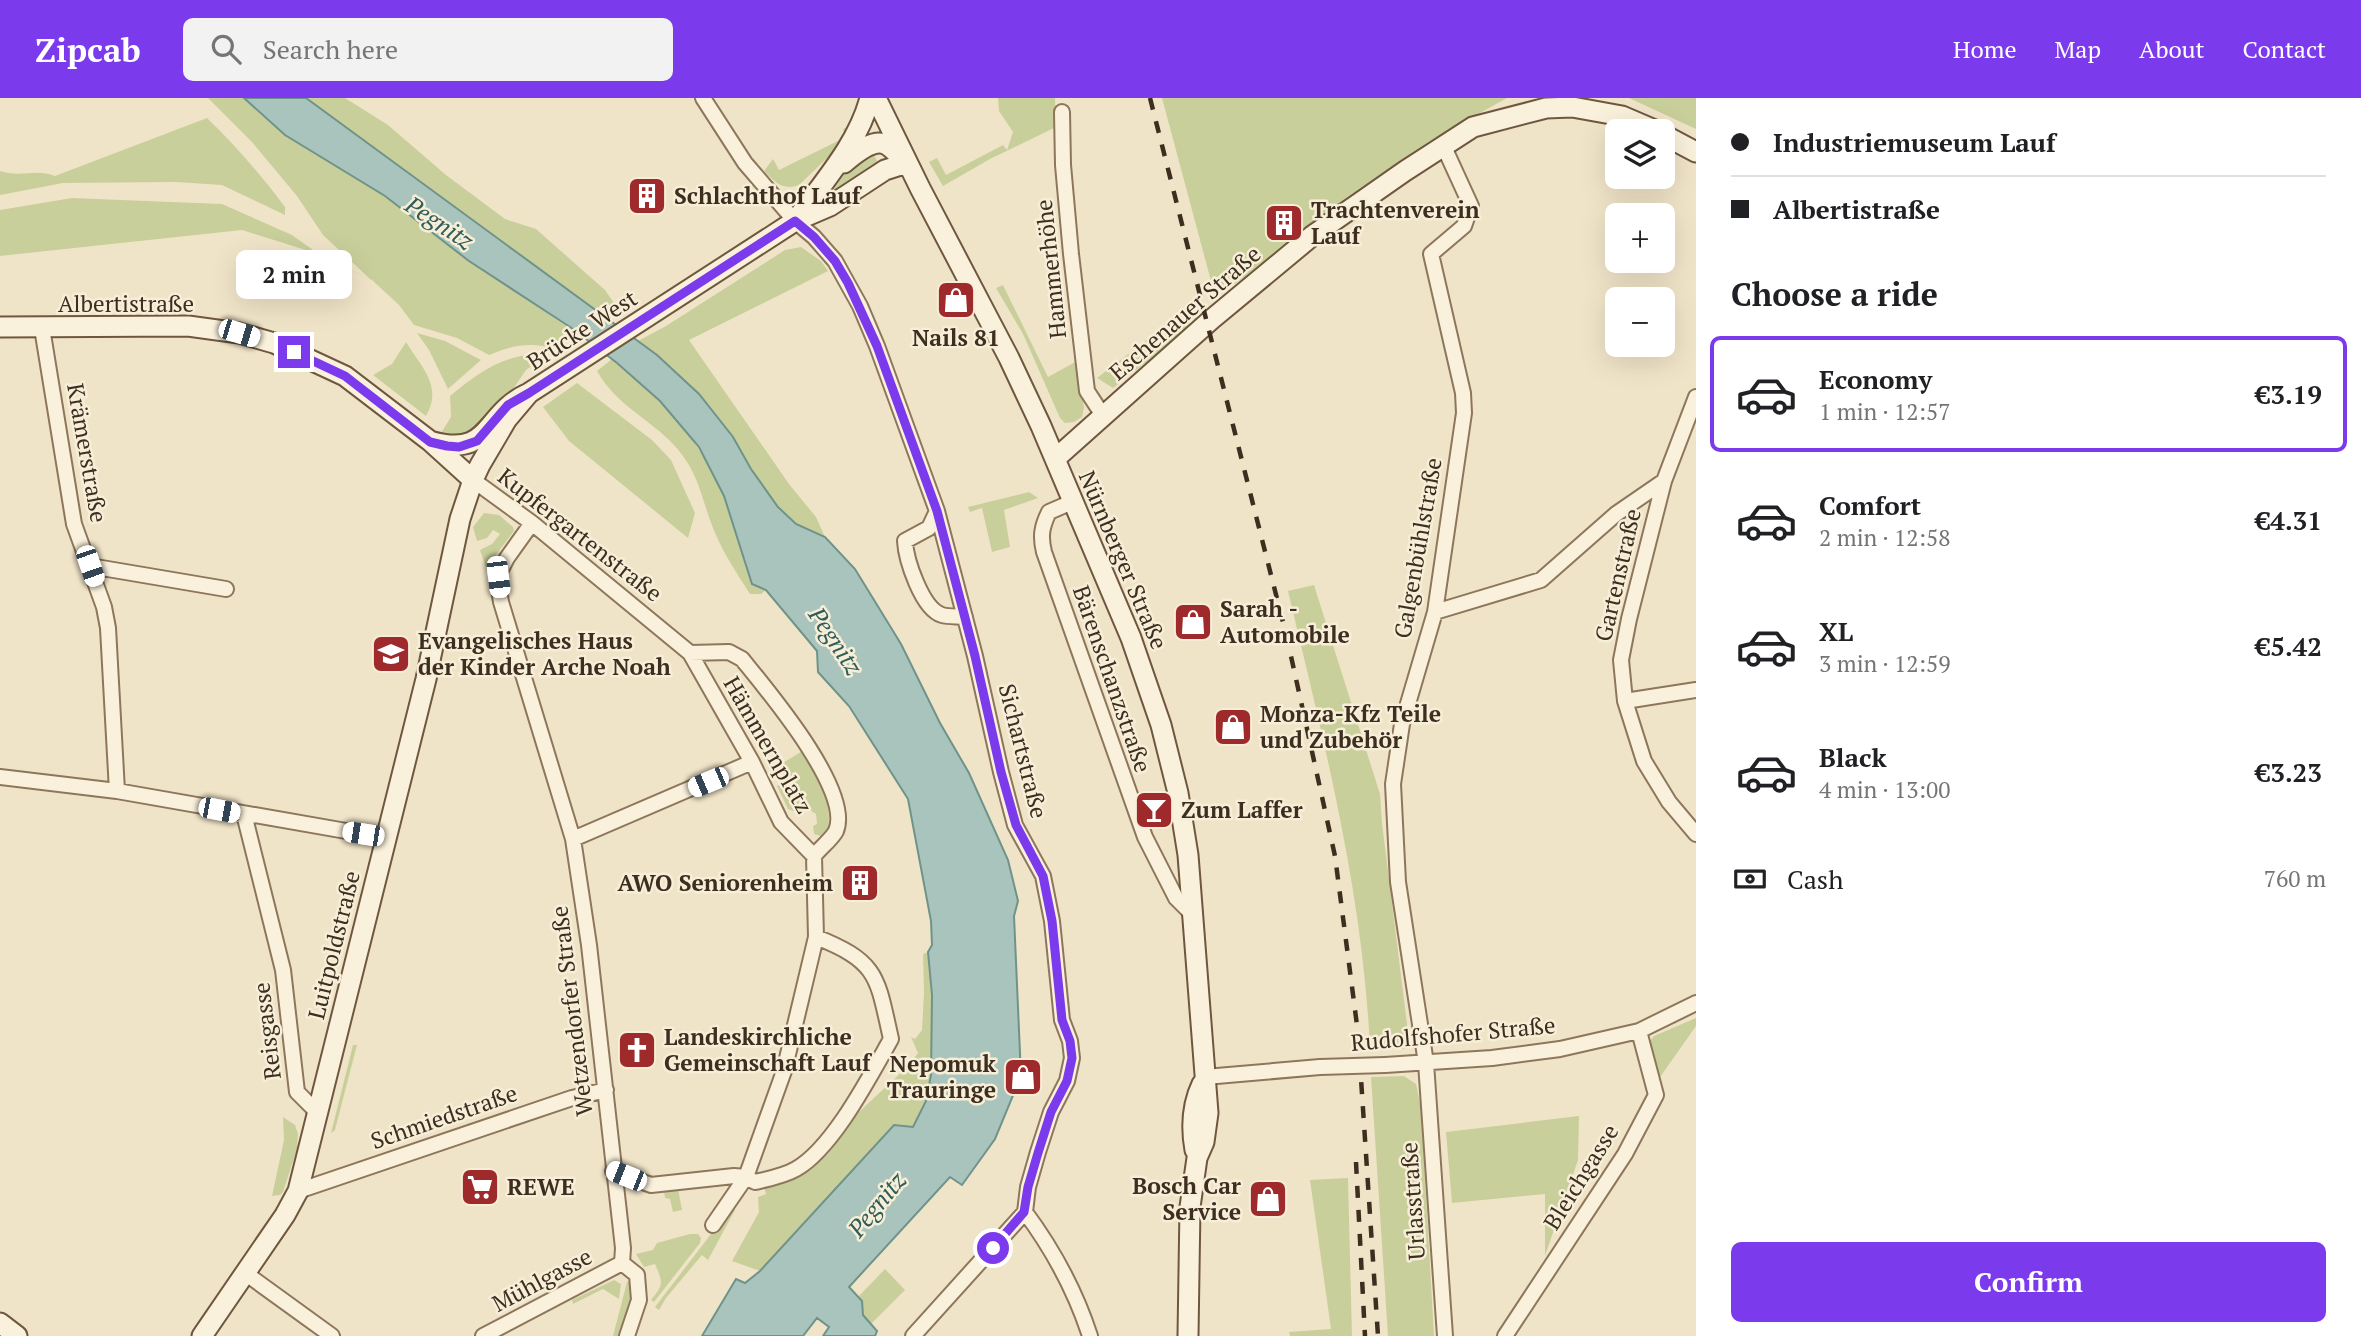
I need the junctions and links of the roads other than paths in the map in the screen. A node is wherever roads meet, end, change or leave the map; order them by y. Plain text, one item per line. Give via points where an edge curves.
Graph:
1 (703, 98) edge
2 (870, 98) edge
3 (876, 98) edge
4 (1062, 112) dead end
5 (1629, 119) edge
6 (1675, 141) edge
7 (1444, 147) junction
8 (1696, 152) edge
9 (907, 163) junction
10 (830, 172) junction
11 (795, 221) junction
12 (0, 327) edge
13 (42, 328) junction
14 (529, 393) junction
15 (1695, 406) edge
16 (1104, 416) junction
17 (430, 442) junction
18 (1055, 459) junction
19 (472, 480) junction
20 (1664, 481) junction
21 (1072, 502) junction
22 (937, 511) junction
23 (532, 523) junction
24 (90, 566) junction
25 (226, 589) dead end
26 (1435, 612) junction
27 (965, 617) junction
28 (690, 653) junction
29 (1696, 690) edge
30 (1625, 701) junction
31 (752, 762) junction
32 (0, 777) edge
33 (117, 791) junction
34 (244, 814) junction
35 (1696, 834) edge
36 (386, 838) junction
37 (573, 839) junction
38 (814, 856) junction
39 (1192, 914) junction
40 (816, 937) junction
41 (1696, 1003) edge
42 (1639, 1031) junction
43 (1426, 1063) junction
44 (1205, 1077) junction
45 (606, 1090) junction
46 (317, 1112) junction
47 (613, 1171) junction
48 (746, 1177) junction
49 (298, 1191) junction
50 (1024, 1212) junction
51 (713, 1225) dead end
52 (622, 1264) junction
53 (245, 1273) junction
54 (0, 1323) edge
55 (17, 1336) edge
56 (202, 1336) edge
57 (332, 1336) edge
58 (483, 1336) edge
59 (627, 1336) edge
60 (913, 1336) edge
61 (1090, 1336) edge
62 (1188, 1336) edge
63 (1446, 1336) edge
64 (1505, 1336) edge

1 - 11 street, Sichartstraße via 746,163
2 - 10 main road via 864,121
3 - 9 main road, Nürnberger Straße
4 - 16 street, Hammerhöhe via 1063,165 1087,391
5 - 7 main road, Eschenauer Straße via 1572,107 1546,108 1472,127
6 - 8 main road
7 - 16 main road, Eschenauer Straße via 1312,236
7 - 26 street, Galgenbühlstraße via 1471,206 1464,226 1431,254 1464,413
9 - 10 main road via 886,144 875,143
9 - 11 main road
9 - 18 main road, Nürnberger Straße via 1009,358
10 - 11 main road
11 - 14 main road, Brücke West
11 - 22 street, Sichartstraße via 835,261 860,306
12 - 13 main road, Albertistraße
13 - 17 main road, Albertistraße via 188,326 274,343 345,376
13 - 24 street, Krämerstraße via 74,524
14 - 17 main road via 508,405 477,441 459,447
14 - 19 main road, Luitpoldstraße via 507,419
15 - 20 street, Gartenstraße
16 - 18 main road, Eschenauer Straße
17 - 19 main road, Albertistraße
18 - 21 main road, Nürnberger Straße
19 - 23 street, Kupfergartenstraße
19 - 36 main road, Luitpoldstraße
20 - 26 street via 1616,514 1541,580
20 - 30 street, Gartenstraße via 1629,619 1622,660
21 - 39 main road, Nürnberger Straße via 1131,638 1161,725 1178,793
21 - 39 street, Bärenschanzstraße via 1049,512 1041,538 1044,552 1144,837 1176,898
22 - 27 street, Sichartstraße
22 - 27 street via 929,528 905,541 905,552 928,605 941,615
23 - 28 street, Kupfergartenstraße
23 - 37 street, Wetzendorfer Straße via 498,577 500,602
24 - 25 street
24 - 33 street, Krämerstraße via 108,628
26 - 43 street, Galgenbühlstraße via 1402,724 1394,784 1398,882
27 - 50 street, Sichartstraße via 1016,825 1043,876 1062,1020 1072,1058 1038,1153
28 - 31 street, Hämmernplatz
28 - 38 street via 729,652 742,659 800,732 838,805 835,832
29 - 30 street
30 - 35 street, Gartenstraße via 1644,761
31 - 37 street
31 - 38 street, Hämmernplatz via 781,822
32 - 33 street
33 - 34 street
34 - 36 street
34 - 46 street, Reisgasse via 283,970 297,1092
36 - 46 main road, Luitpoldstraße
37 - 45 street, Wetzendorfer Straße
38 - 40 street
39 - 44 main road, Nürnberger Straße
40 - 48 street via 784,1071
40 - 48 street via 851,952 877,979 891,1040 852,1106 817,1153 796,1169 772,1178 755,1182
41 - 42 street, Rudolfshofer Straße
42 - 43 street, Rudolfshofer Straße via 1560,1049
42 - 64 street, Bleichgasse via 1656,1095 1625,1154
43 - 44 street, Rudolfshofer Straße, bridge
43 - 63 street, Urlasstraße
44 - 62 main road, Nürnberger Straße via 1208,1117 1190,1207
45 - 47 street, Wetzendorfer Straße
45 - 49 street, Schmiedstraße
46 - 49 main road, Luitpoldstraße
47 - 48 street via 651,1185
47 - 52 street, Wetzendorfer Straße
48 - 51 street
49 - 53 main road, Luitpoldstraße
50 - 60 street
50 - 61 street via 1062,1267
52 - 58 street, Mühlgasse
52 - 59 street via 637,1275 639,1300
53 - 56 main road, Luitpoldstraße
53 - 57 street
54 - 55 main road

